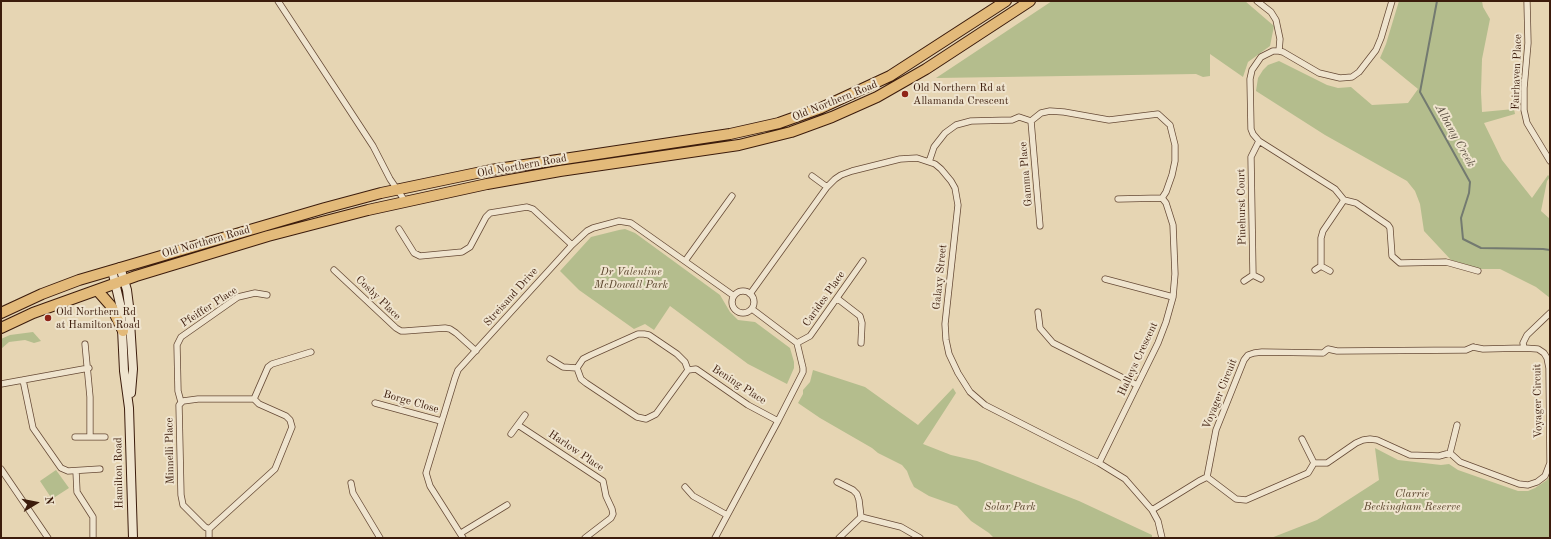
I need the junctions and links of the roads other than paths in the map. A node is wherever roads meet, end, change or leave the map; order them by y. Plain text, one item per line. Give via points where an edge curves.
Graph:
1 (278, 1) edge
2 (1006, 1) edge
3 (1030, 1) edge
4 (1257, 1) edge
5 (1392, 1) edge
6 (1527, 1) edge
7 (1278, 51) junction
8 (1031, 121) junction
9 (1260, 141) junction
10 (1550, 161) edge
11 (929, 162) junction
12 (812, 176) dead end
13 (827, 187) junction
14 (397, 190) junction
15 (732, 196) dead end
16 (1162, 198) junction
17 (1118, 199) dead end
18 (1344, 200) junction
19 (405, 201) junction
20 (1040, 226) dead end
21 (399, 229) dead end
22 (572, 244) junction
23 (863, 261) dead end
24 (685, 262) junction
25 (1321, 266) junction
26 (116, 268) junction
27 (334, 270) dead end
28 (1315, 270) dead end
29 (1330, 270) dead end
30 (1478, 271) dead end
31 (1253, 275) junction
32 (1105, 279) dead end
33 (1261, 279) dead end
34 (1244, 281) dead end
35 (120, 282) junction
36 (97, 290) junction
37 (750, 294) junction
38 (267, 295) dead end
39 (734, 296) junction
40 (1173, 297) junction
41 (838, 299) junction
42 (752, 309) junction
43 (1038, 312) dead end
44 (1, 313) edge
45 (1550, 313) edge
46 (1, 328) edge
47 (123, 331) junction
48 (797, 343) junction
49 (861, 343) dead end
50 (85, 344) dead end
51 (1524, 348) junction
52 (476, 351) junction
53 (311, 352) dead end
54 (550, 359) dead end
55 (89, 368) junction
56 (577, 368) junction
57 (688, 370) junction
58 (24, 380) junction
59 (1, 384) edge
60 (1137, 385) junction
61 (254, 399) junction
62 (181, 402) junction
63 (375, 403) dead end
64 (129, 408) junction
65 (525, 415) dead end
66 (441, 421) junction
67 (778, 421) junction
68 (518, 425) junction
69 (1457, 425) dead end
70 (511, 434) dead end
71 (75, 437) dead end
72 (90, 437) junction
73 (105, 437) dead end
74 (1302, 439) dead end
75 (1450, 453) junction
76 (1099, 463) junction
77 (1314, 463) junction
78 (1, 469) edge
79 (100, 469) dead end
80 (76, 471) junction
81 (1206, 477) junction
82 (838, 482) dead end
83 (350, 484) dead end
84 (685, 487) dead end
85 (507, 505) dead end
86 (1152, 510) junction
87 (727, 515) junction
88 (860, 517) junction
89 (210, 529) junction
90 (462, 536) edge
91 (48, 538) edge
92 (93, 538) edge
93 (133, 538) edge
94 (209, 538) edge
95 (380, 538) edge
96 (585, 538) edge
97 (715, 538) edge
98 (839, 538) edge
99 (920, 538) edge
100 (1162, 538) edge

1 - 14 street via 373,146
2 - 14 highway, Old Northern Road via 873,86 779,123 730,134 491,170
3 - 19 highway, Old Northern Road via 877,98 791,132 739,145 524,177
4 - 7 street via 1271,12 1276,20 1280,39
5 - 7 street via 1376,50 1352,77 1340,78 1319,73
6 - 10 street, Fairhaven Place via 1528,43 1524,110 1528,123
7 - 9 street via 1261,57 1250,78 1251,129
8 - 11 street via 1019,117 1012,120 971,121 956,125 945,133 934,148
8 - 16 street via 1041,113 1050,111 1109,120 1158,114 1170,126 1175,145 1172,175
8 - 20 street, Gamma Place
9 - 18 street via 1335,189
9 - 31 street, Pinehurst Court via 1251,157
11 - 13 street, Galaxy Street via 910,158 875,165 841,175
11 - 76 street, Galaxy Street via 941,169 952,181 958,205 945,324 949,354 958,373 970,392 985,405
12 - 13 street
13 - 37 street, Galaxy Street
14 - 19 street
14 - 26 highway, Old Northern Road
15 - 24 street
16 - 17 street
16 - 40 street, Halleys Crescent via 1173,225
18 - 25 street via 1323,231
18 - 30 street via 1356,203 1388,225 1392,256 1400,263 1446,262
19 - 35 highway, Old Northern Road via 193,258
21 - 22 street via 414,253 420,256 462,252 470,247 490,213 527,207 534,209
22 - 24 street, Streisand Drive via 593,228 626,221 640,228
22 - 52 street, Streisand Drive
23 - 41 street, Carides Place
24 - 39 street, Streisand Drive
25 - 28 street
25 - 29 street
26 - 35 main road, Hamilton Road
26 - 44 highway, Old Northern Road via 42,294
27 - 52 street, Cosby Place via 396,328 405,331 450,329
31 - 33 street
31 - 34 street
32 - 40 street
35 - 36 highway, Old Northern Road
35 - 47 main road, Hamilton Road
35 - 64 main road, Hamilton Road via 128,297 133,369
36 - 46 highway, Old Northern Road
36 - 47 highway via 109,302
37 - 39 street via 741,291
37 - 42 street via 754,303
38 - 62 street, Pfeiffer Place via 255,293 238,297 181,337 177,345 178,391
39 - 42 street via 732,304 737,311 744,313
40 - 60 street, Halleys Crescent via 1158,343
41 - 48 street, Carides Place via 810,336
41 - 49 street via 860,316
42 - 48 street
43 - 60 street via 1040,328 1053,343
45 - 51 street via 1527,335 1523,343
47 - 64 main road, Hamilton Road via 124,371
48 - 67 street via 803,368
50 - 55 street
51 - 75 street, Voyager Circuit via 1544,353 1549,368 1550,463 1545,476 1528,485 1519,484 1460,462
51 - 81 street, Voyager Circuit via 1337,351 1328,349 1323,353 1262,352 1248,355 1216,430
52 - 66 street, Streisand Drive via 458,370
53 - 61 street via 268,367
54 - 56 street via 563,367
55 - 58 street
55 - 72 street
56 - 57 street via 583,359 591,354 638,334 644,334 677,354 685,362
56 - 57 street via 581,379 586,383 637,417 646,419 656,414
57 - 67 street, Bening Place via 696,369 748,405
58 - 59 street
58 - 80 street via 33,428 61,468 65,471
60 - 76 street, Halleys Crescent
61 - 62 street, Minnelli Place via 198,399
61 - 89 street via 259,404 286,416 290,420 291,431 274,469
62 - 89 street, Minnelli Place via 181,501 205,527
63 - 66 street, Borge Close
64 - 93 main road, Hamilton Road
65 - 68 street
66 - 90 street, Streisand Drive via 427,468 427,479
67 - 87 street
68 - 70 street
68 - 96 street, Harlow Place via 603,481 613,514
69 - 75 street
71 - 72 street
72 - 73 street
74 - 77 street
75 - 77 street via 1439,456 1410,455 1370,439 1356,443 1327,463
76 - 86 street, Galaxy Street via 1126,479
77 - 81 street via 1308,473 1246,500 1236,499
78 - 91 street
79 - 80 street
80 - 92 street via 77,492 93,517
81 - 86 street
82 - 88 street via 857,494
83 - 95 street
84 - 87 street via 693,496
85 - 90 street
86 - 100 street, Galaxy Street
87 - 97 street
88 - 98 street
88 - 99 street via 901,527
89 - 94 street

